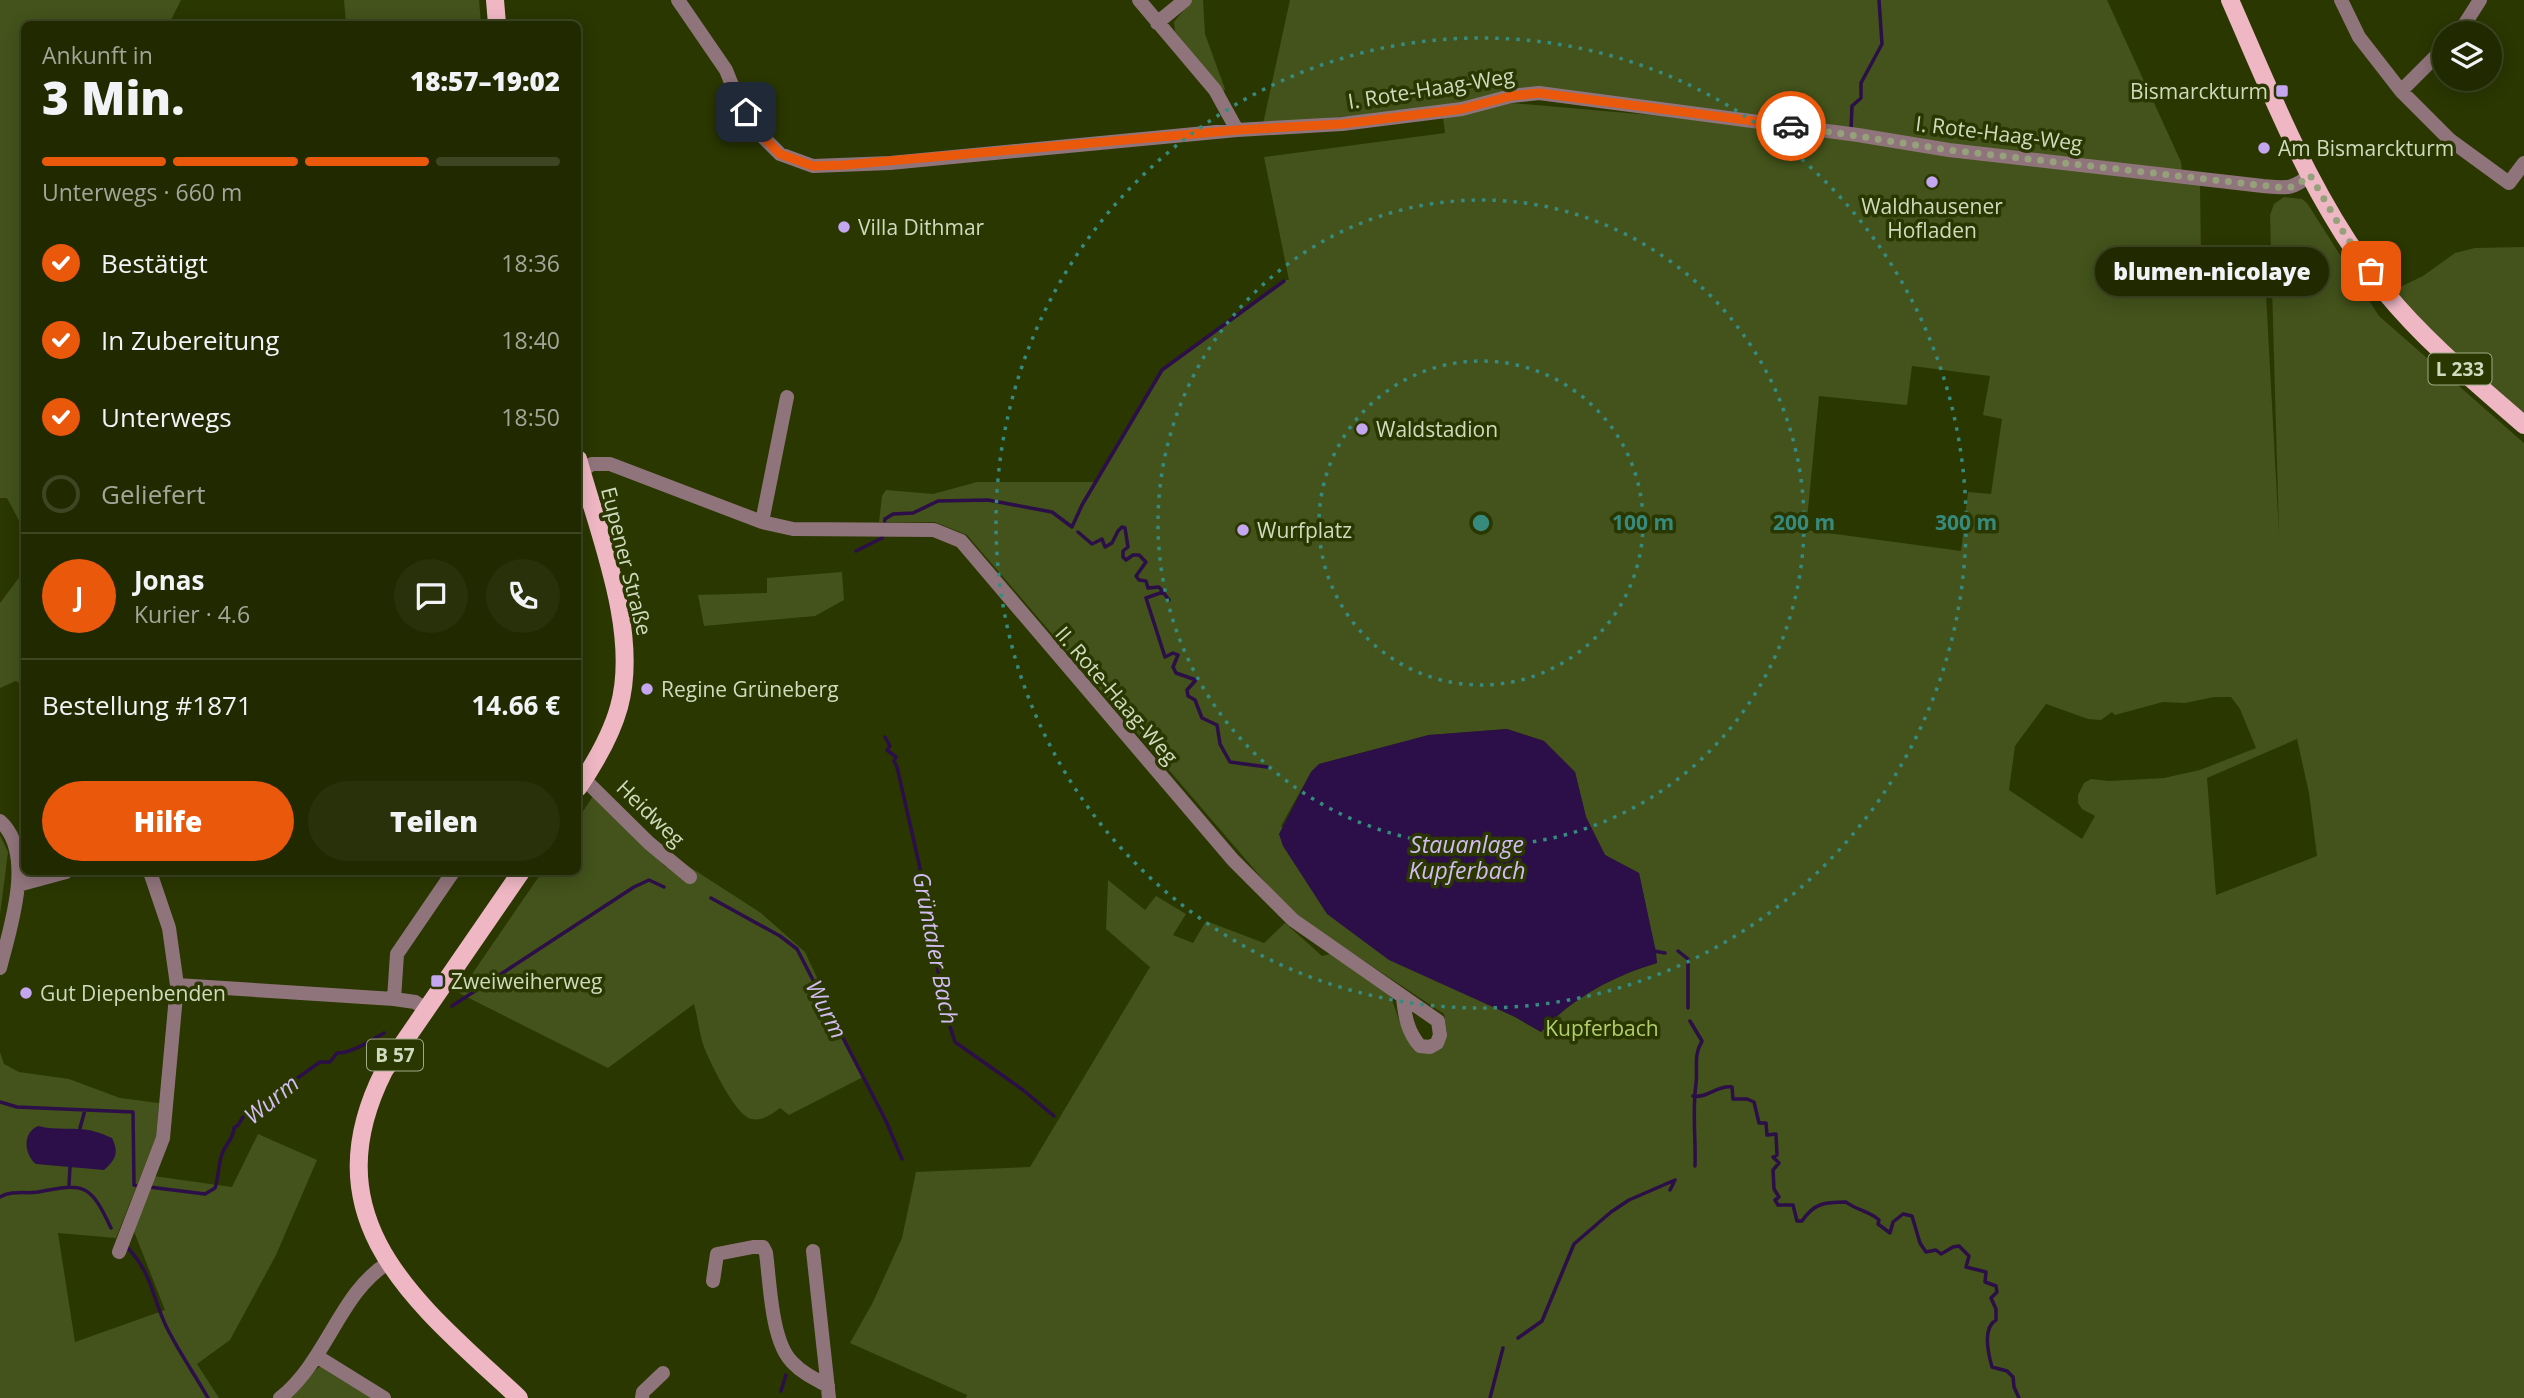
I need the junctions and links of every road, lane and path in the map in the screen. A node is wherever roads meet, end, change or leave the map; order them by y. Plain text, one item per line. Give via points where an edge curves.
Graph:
1 (495, 0) edge
2 (678, 0) edge
3 (1139, 0) edge
4 (1185, 0) edge
5 (2230, 0) edge
6 (2342, 0) edge
7 (2480, 0) edge
8 (497, 21) edge
9 (2467, 21) edge
10 (1157, 23) junction
11 (2432, 60) edge
12 (2401, 91) junction
13 (1237, 130) junction
14 (2524, 163) edge
15 (2310, 175) junction
16 (787, 397) dead end
17 (2524, 425) edge
18 (581, 466) edge
19 (581, 476) edge
20 (762, 522) junction
21 (581, 783) edge
22 (0, 821) edge
23 (55, 875) edge
24 (151, 875) edge
25 (451, 875) edge
26 (518, 875) edge
27 (690, 877) dead end
28 (18, 885) junction
29 (0, 968) edge
30 (177, 985) junction
31 (1403, 998) dead end
32 (394, 999) junction
33 (426, 1009) junction
34 (813, 1251) dead end
35 (119, 1252) dead end
36 (388, 1263) junction
37 (713, 1281) dead end
38 (318, 1357) junction
39 (663, 1373) dead end
40 (829, 1392) edge
41 (280, 1398) edge
42 (384, 1398) edge
43 (519, 1398) edge
44 (642, 1398) edge

1 - 8 main road
2 - 13 street, I. Rote-Haag-Weg via 726,70 756,130 780,154 813,166 890,163
3 - 10 street
4 - 10 street
5 - 15 main road, L 233
6 - 12 street via 2359,37
7 - 9 street
10 - 13 street via 1215,90
11 - 12 street
12 - 14 street via 2450,140 2509,183
13 - 15 street, I. Rote-Haag-Weg via 1367,121 1539,93 1949,150 2263,186 2296,186
15 - 17 main road, L 233 via 2345,235 2392,299 2459,368
16 - 20 street
18 - 20 street, II. Rote-Haag-Weg via 610,464
19 - 21 main road, Eupener Straße via 620,612 625,658 616,716
20 - 31 street, II. Rote-Haag-Weg via 793,529 934,530 961,541 1233,860 1293,920
21 - 27 street, Heidweg
22 - 28 street via 10,831 19,856
23 - 28 street
24 - 30 street via 169,928
25 - 32 street via 397,954
26 - 33 main road, B 57
28 - 29 street
30 - 32 street
30 - 35 street via 163,1138
32 - 33 street
33 - 36 main road, B 57 via 384,1071 362,1126 358,1174 367,1219
34 - 40 street
36 - 38 street via 360,1287
36 - 43 main road, B 57 via 437,1321
37 - 40 street via 718,1254 763,1247 780,1344 790,1361
38 - 41 street via 297,1385
38 - 42 street
39 - 44 street

